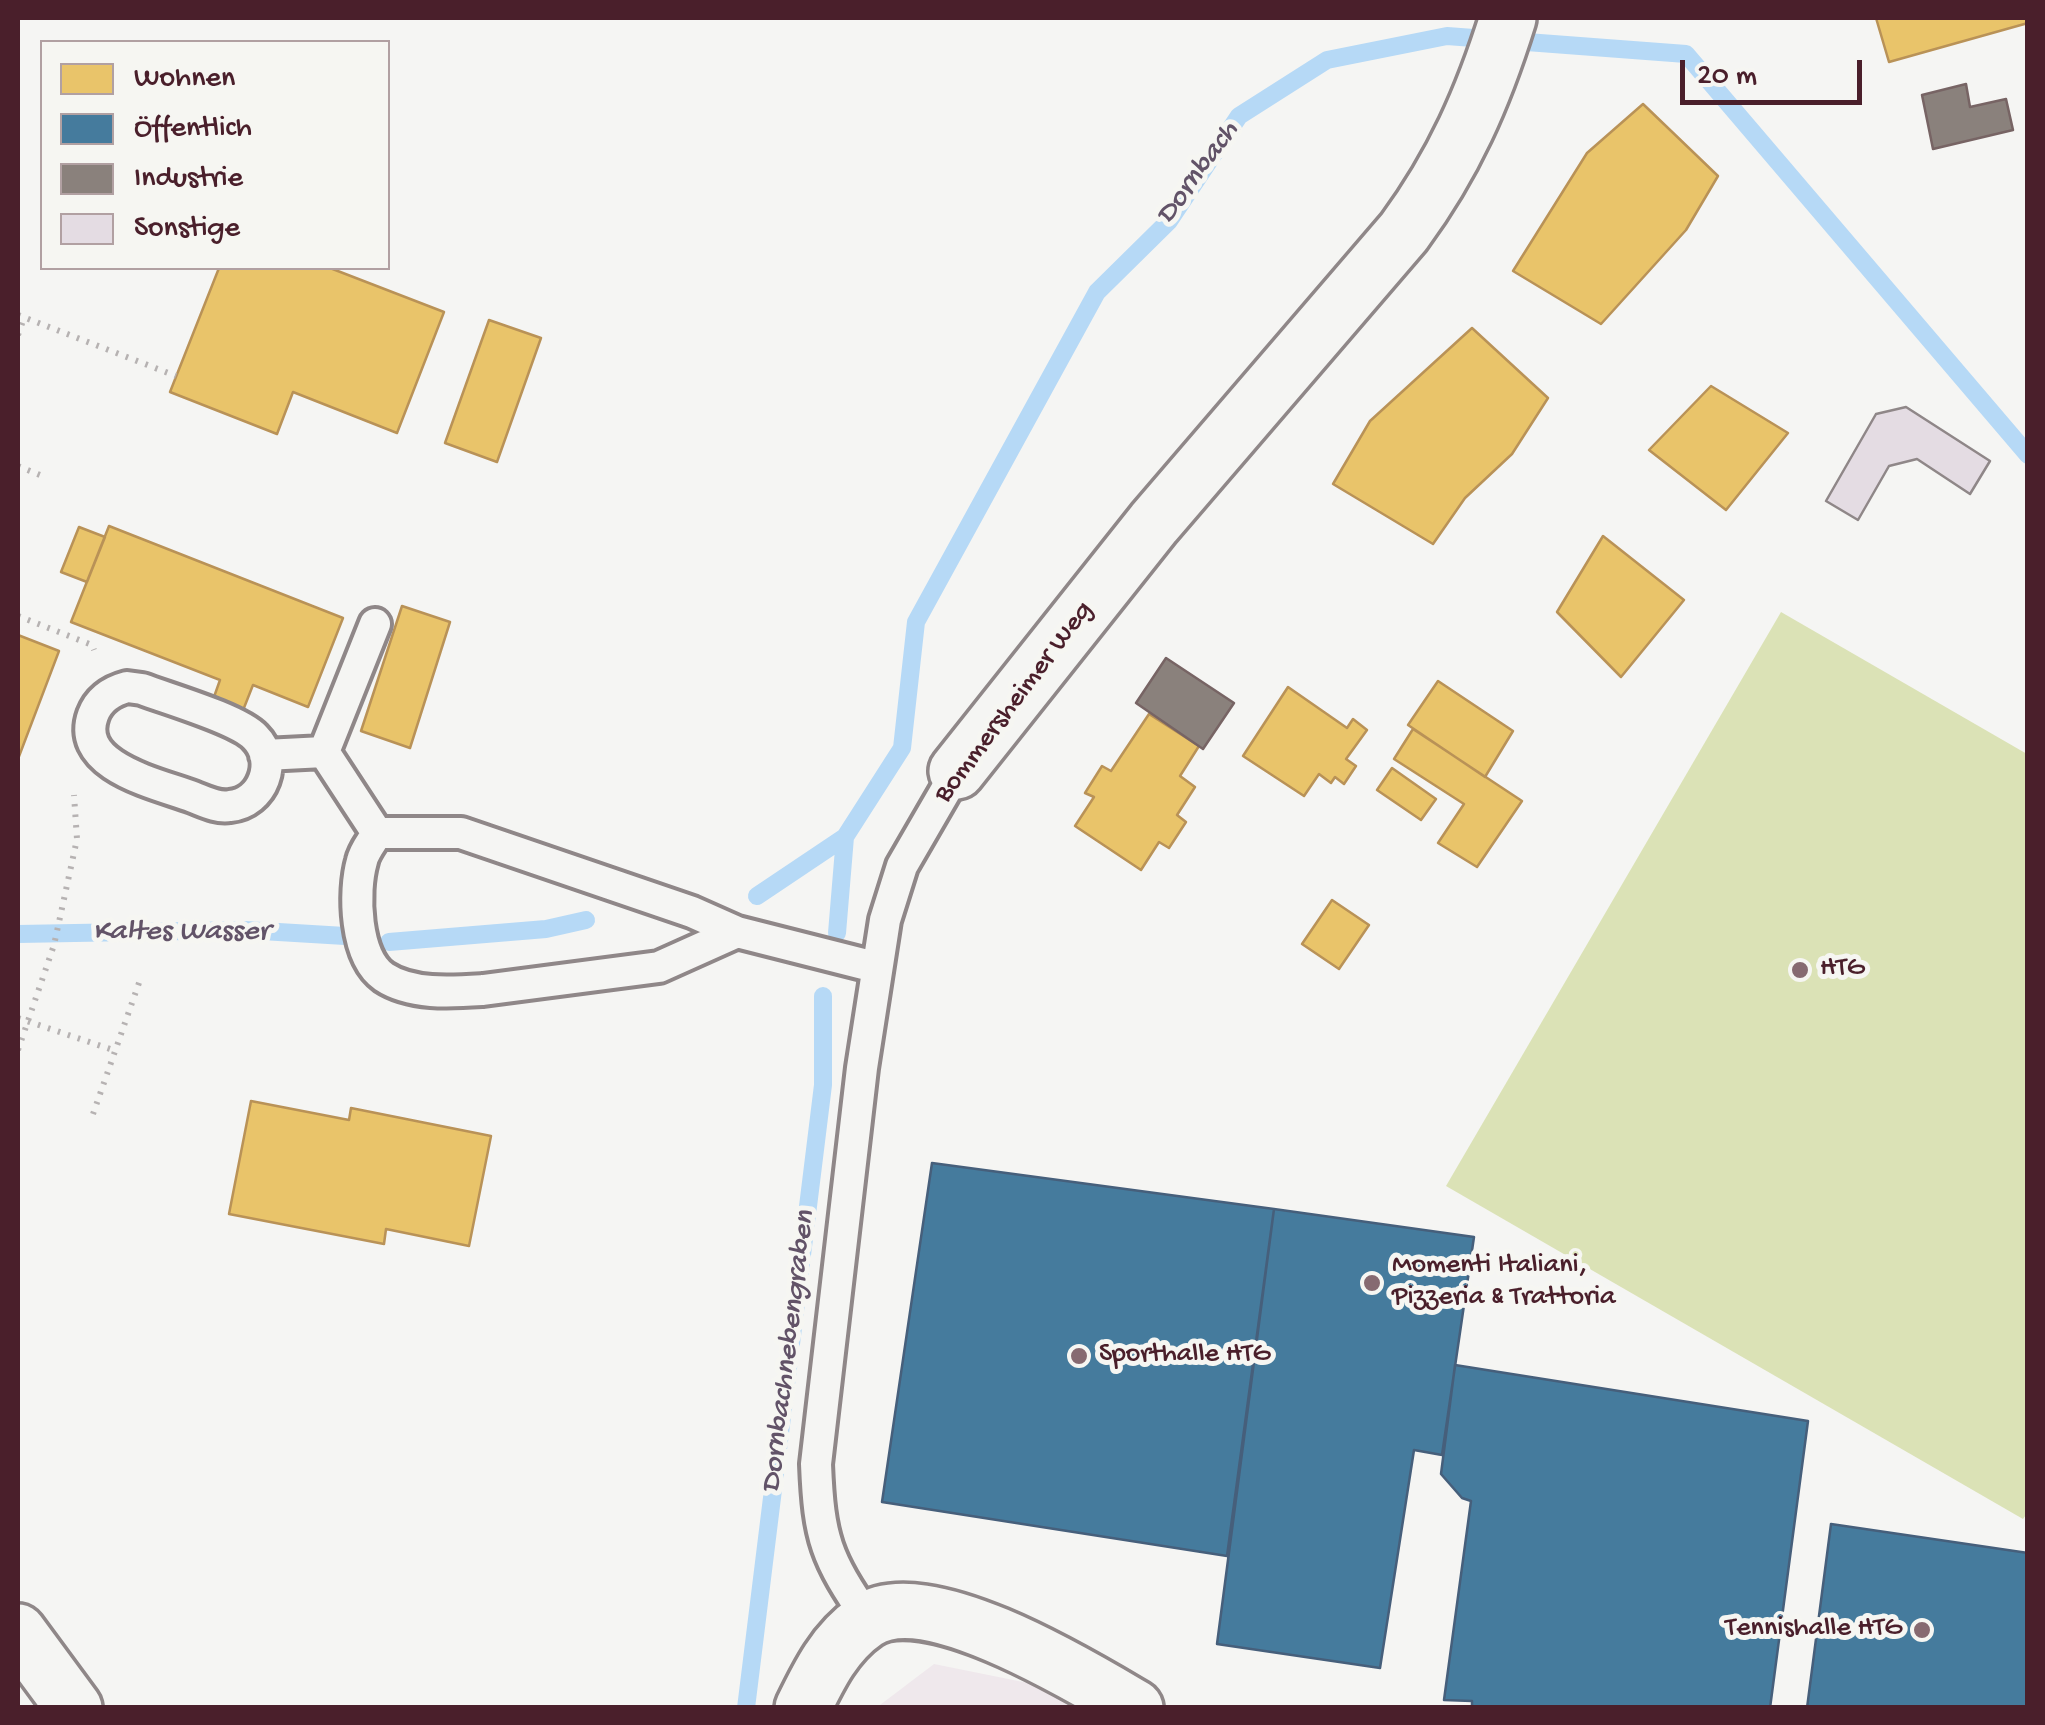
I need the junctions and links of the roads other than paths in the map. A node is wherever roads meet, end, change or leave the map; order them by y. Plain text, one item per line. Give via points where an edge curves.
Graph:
1 (1502, 35) edge
2 (375, 624) dead end
3 (324, 752) junction
4 (265, 755) junction
5 (957, 771) joint
6 (376, 833) junction
7 (737, 932) junction
8 (875, 967) junction
9 (868, 1619) junction
10 (18, 1632) edge
11 (74, 1708) edge
12 (804, 1708) edge
13 (1135, 1708) edge

1 - 5 street, Bommersheimer Weg via 1456,154 1415,218 1154,523
2 - 3 lane
3 - 4 lane
3 - 6 lane
4 - 4 lane via 242,728 142,689 101,700 90,728 103,760 215,806 246,802 258,790 266,777
5 - 8 lane, Bommersheimer Weg via 902,866
6 - 7 lane via 461,834
6 - 7 lane via 362,860 363,951 382,976 406,987 483,990 659,966
7 - 8 lane
8 - 9 lane, Bommersheimer Weg via 816,1464 824,1547
9 - 12 street via 837,1647
9 - 13 street via 924,1615 992,1631
10 - 11 street

